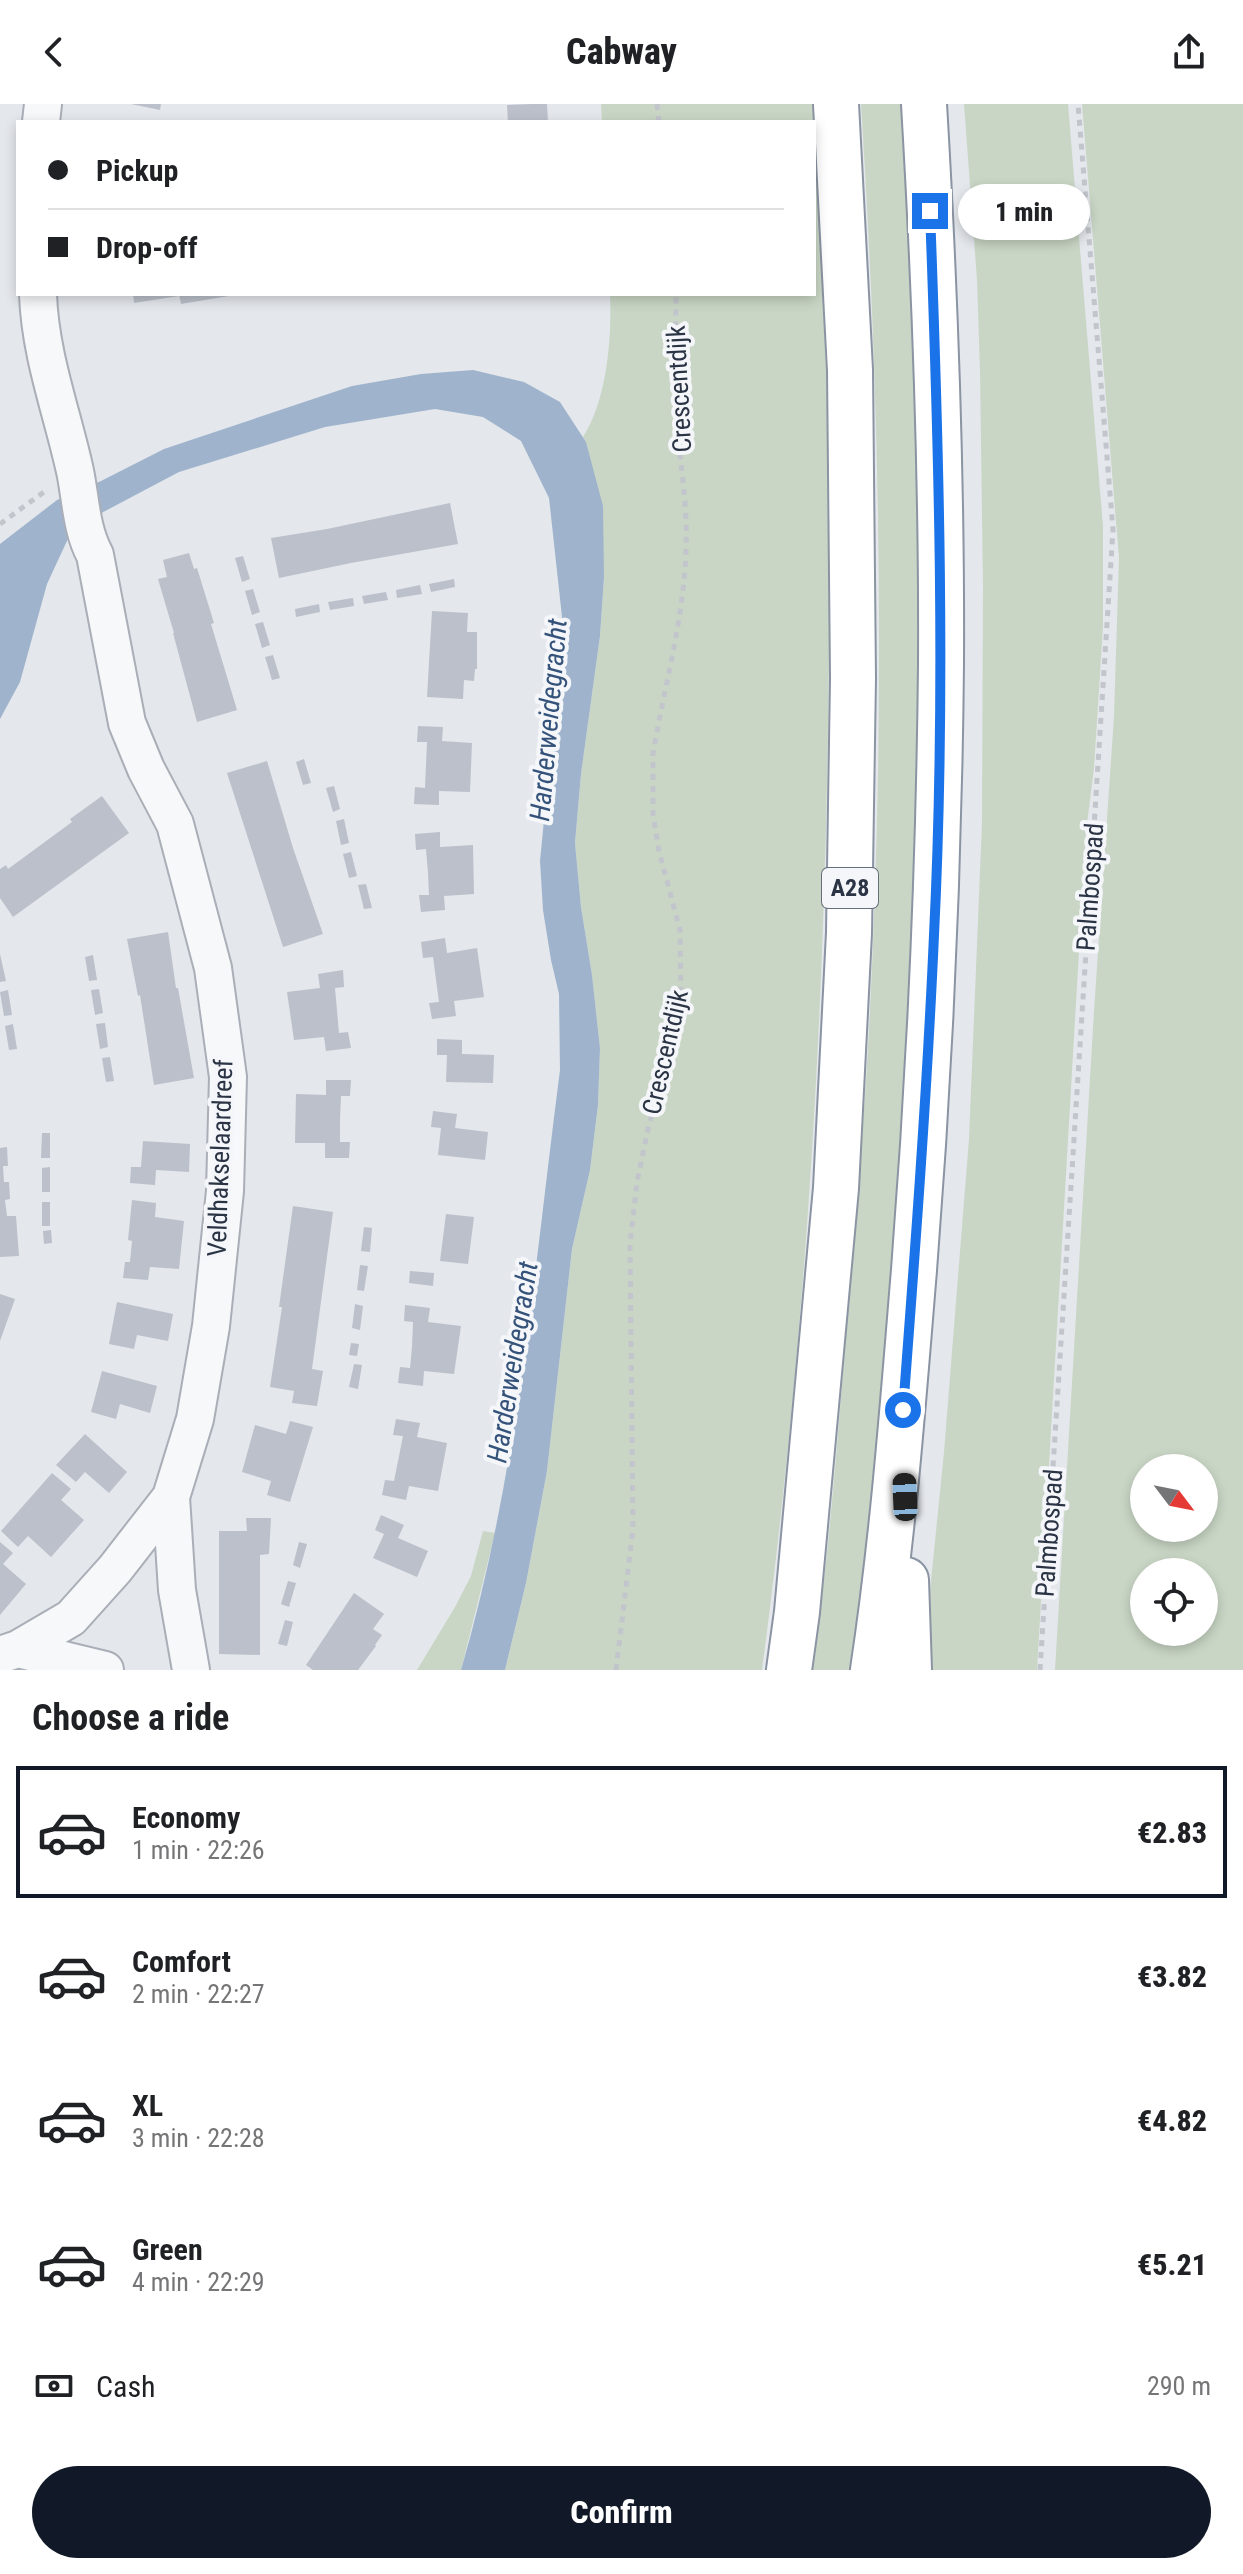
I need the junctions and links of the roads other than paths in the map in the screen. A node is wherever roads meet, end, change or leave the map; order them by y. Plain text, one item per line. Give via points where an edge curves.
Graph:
1 (836, 104) edge
2 (924, 104) edge
3 (38, 296) edge
4 (903, 1410) junction
5 (171, 1497) junction
6 (9, 1652) edge
7 (105, 1670) edge
8 (191, 1670) edge
9 (789, 1670) edge
10 (873, 1670) edge
11 (909, 1670) edge

1 - 9 highway, A28 via 850,370 849,933 836,1188
2 - 4 highway via 938,400 941,662 935,933
3 - 5 street, Veldhakselaardreef via 51,384 86,538 95,555 127,723 175,824 213,968 228,1077 225,1191 211,1326 195,1419
4 - 10 highway
4 - 11 highway
5 - 6 street via 71,1618
5 - 8 street, Veldhakselaardreef via 177,1590
6 - 7 street

